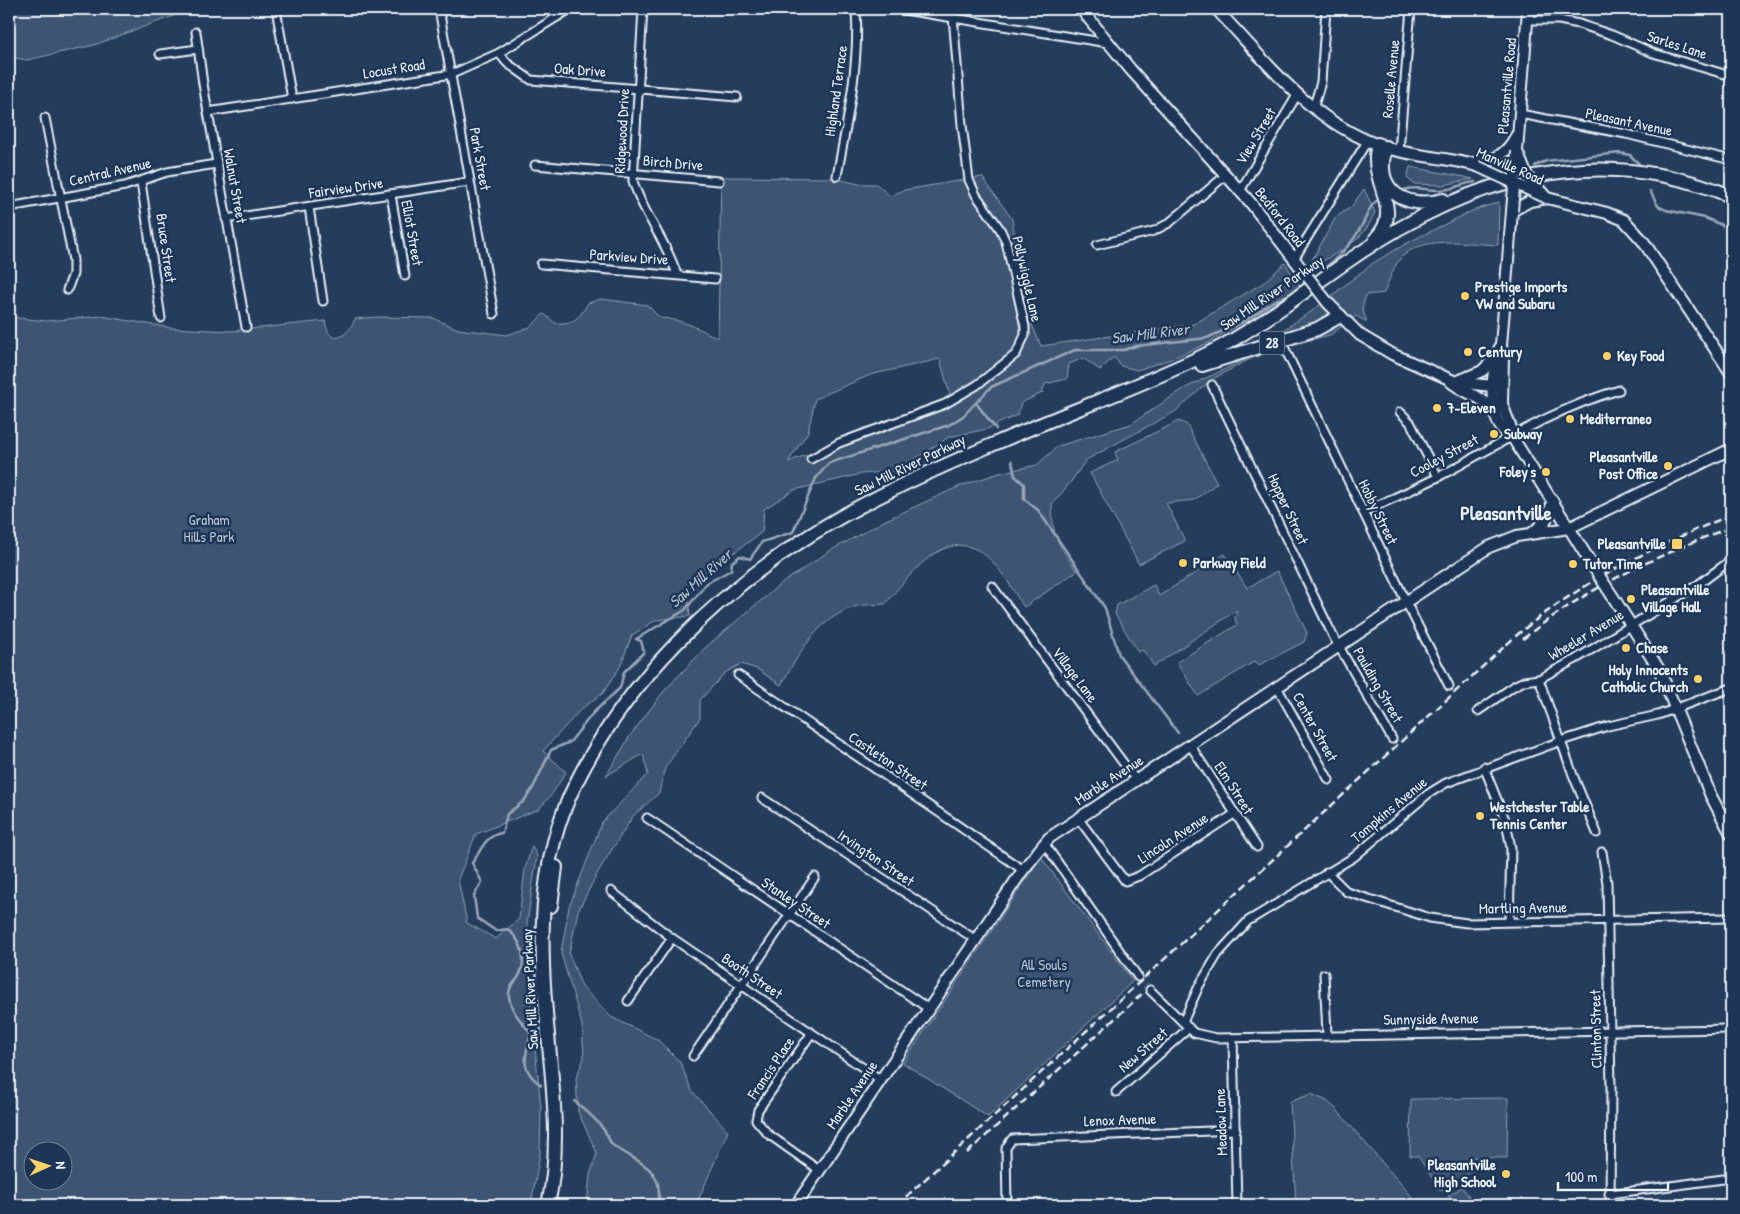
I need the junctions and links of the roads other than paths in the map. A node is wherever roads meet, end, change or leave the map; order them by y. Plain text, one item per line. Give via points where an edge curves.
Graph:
1 (276, 9) edge
2 (439, 9) edge
3 (570, 9) edge
4 (643, 9) edge
5 (856, 9) edge
6 (898, 9) edge
7 (1081, 9) edge
8 (1216, 9) edge
9 (1326, 9) edge
10 (1411, 9) edge
11 (1528, 9) edge
12 (953, 16) junction
13 (1527, 20) junction
14 (196, 32) dead end
15 (1108, 43) junction
16 (198, 49) junction
17 (500, 53) junction
18 (160, 54) dead end
19 (452, 74) junction
20 (1731, 76) edge
21 (638, 88) junction
22 (1296, 96) junction
23 (737, 97) dead end
24 (292, 99) junction
25 (1313, 109) junction
26 (208, 112) junction
27 (1520, 114) junction
28 (46, 118) dead end
29 (1377, 144) junction
30 (1512, 150) junction
31 (1399, 151) junction
32 (1731, 160) edge
33 (216, 164) junction
34 (1475, 164) junction
35 (535, 165) dead end
36 (633, 173) junction
37 (1226, 175) junction
38 (837, 176) dead end
39 (719, 181) dead end
40 (141, 182) junction
41 (469, 182) junction
42 (1514, 183) junction
43 (1240, 191) junction
44 (1472, 193) junction
45 (391, 196) junction
46 (1731, 196) edge
47 (61, 198) junction
48 (1547, 198) junction
49 (1731, 204) edge
50 (9, 207) edge
51 (309, 207) junction
52 (1512, 211) junction
53 (226, 220) junction
54 (1097, 245) dead end
55 (1364, 249) junction
56 (1294, 259) junction
57 (541, 264) dead end
58 (678, 275) junction
59 (405, 276) dead end
60 (715, 280) dead end
61 (68, 290) dead end
62 (323, 301) dead end
63 (494, 314) dead end
64 (1340, 316) junction
65 (162, 318) dead end
66 (246, 327) dead end
67 (1501, 345) junction
68 (1285, 349) dead end
69 (1495, 358) junction
70 (1202, 365) junction
71 (1731, 373) edge
72 (1452, 381) junction
73 (1212, 384) dead end
74 (1497, 386) junction
75 (1619, 390) dead end
76 (1400, 412) dead end
77 (1497, 417) junction
78 (1511, 435) junction
79 (1728, 452) edge
80 (811, 459) dead end
81 (1438, 477) junction
82 (1553, 502) junction
83 (1364, 512) junction
84 (1569, 528) junction
85 (1531, 533) junction
86 (1731, 560) edge
87 (992, 586) dead end
88 (1406, 602) junction
89 (1632, 624) junction
90 (1338, 646) junction
91 (738, 675) dead end
92 (1539, 679) junction
93 (1449, 686) dead end
94 (1277, 687) junction
95 (1731, 688) edge
96 (1676, 710) junction
97 (1478, 711) dead end
98 (1392, 739) dead end
99 (1561, 741) junction
100 (1190, 745) junction
101 (1484, 767) junction
102 (1136, 780) junction
103 (1329, 780) dead end
104 (762, 798) dead end
105 (1234, 814) junction
106 (648, 818) dead end
107 (1078, 818) junction
108 (1597, 833) dead end
109 (1731, 834) edge
110 (1044, 843) junction
111 (1257, 846) dead end
112 (1602, 852) dead end
113 (1023, 870) junction
114 (1327, 872) junction
115 (816, 877) dead end
116 (611, 891) dead end
117 (789, 915) junction
118 (1731, 918) edge
119 (1608, 920) junction
120 (1509, 922) junction
121 (672, 938) junction
122 (976, 940) junction
123 (1324, 974) dead end
124 (1138, 977) tunnel mouth
125 (742, 985) junction
126 (1150, 990) tunnel mouth
127 (628, 1002) dead end
128 (929, 1010) junction
129 (1183, 1022) junction
130 (1189, 1028) junction
131 (1731, 1029) edge
132 (1610, 1030) junction
133 (811, 1034) junction
134 (1327, 1034) junction
135 (1232, 1038) junction
136 (693, 1056) dead end
137 (881, 1080) junction
138 (1116, 1092) dead end
139 (1236, 1130) junction
140 (820, 1170) junction
141 (1731, 1178) edge
142 (1609, 1194) junction
143 (548, 1205) edge
144 (557, 1205) edge
145 (796, 1205) edge
146 (1007, 1205) edge
147 (1237, 1205) edge
148 (1610, 1205) edge

1 - 24 street
2 - 19 street, Park Street
3 - 17 street, Locust Road
4 - 21 street, Ridgewood Drive
5 - 38 street, Highland Terrace via 858,28 852,90
6 - 12 street
7 - 15 main road, Bedford Road
8 - 22 main road, Manville Road
9 - 25 street via 1321,82
10 - 31 street, Roselle Avenue
11 - 13 main road, Pleasantville Road
12 - 15 street
12 - 80 street, Pollywiggle Lane via 969,180 1006,242 1025,335 1016,354 977,385 945,404 839,443
13 - 20 street, Sarles Lane via 1579,24 1653,54
13 - 27 main road, Pleasantville Road
14 - 16 street, Walnut Street
15 - 37 main road, Bedford Road
16 - 18 street
16 - 26 street, Walnut Street
17 - 19 street, Locust Road
17 - 21 street, Oak Drive via 506,63 531,80
19 - 24 street, Locust Road
19 - 41 street, Park Street
21 - 23 street, Oak Drive
21 - 36 street, Ridgewood Drive
22 - 25 main road, Manville Road
22 - 43 street, View Street
24 - 26 street, Locust Road
25 - 29 main road, Manville Road
26 - 33 street, Walnut Street
27 - 30 main road, Pleasantville Road
27 - 32 street, Pleasant Avenue via 1626,134
28 - 47 street
29 - 31 main road, Manville Road
29 - 44 highway via 1385,180 1405,200 1416,204 1428,203
29 - 55 highway via 1375,170 1388,216 1382,231
29 - 56 street
30 - 34 main road
30 - 42 main road, Pleasantville Road, bridge
30 - 48 main road, bridge via 1526,174
31 - 34 main road, Manville Road
33 - 40 street, Central Avenue via 167,172
33 - 53 street, Walnut Street
34 - 42 main road, Manville Road, bridge
35 - 36 street, Birch Drive
36 - 39 street, Birch Drive
36 - 58 street, Ridgewood Drive via 638,199 672,255
37 - 43 main road, Bedford Road
37 - 54 street via 1154,231
40 - 47 street, Central Avenue
40 - 65 street, Bruce Street
41 - 45 street, Fairview Drive
41 - 63 street, Park Street
42 - 48 main road, Manville Road, bridge
42 - 52 main road, Pleasantville Road, bridge
43 - 56 main road, Bedford Road
44 - 46 highway, Saw Mill River Parkway via 1533,175 1598,169 1658,174
44 - 55 highway, Saw Mill River Parkway
45 - 51 street, Fairview Drive
45 - 59 street, Elliot Street
47 - 50 street, Central Avenue
47 - 61 street via 72,260 73,274
48 - 52 main road via 1530,200
48 - 71 main road, Manville Road via 1607,212 1629,224
49 - 70 highway, Saw Mill River Parkway via 1675,186 1622,177 1562,178 1497,192 1453,209 1400,237 1261,332
51 - 53 street, Fairview Drive
51 - 62 street
52 - 67 main road, Pleasantville Road
53 - 66 street, Walnut Street
55 - 143 highway, Saw Mill River Parkway via 1272,316 1220,347 924,474 824,527 742,584 682,638 647,678 614,720 579,777 565,806 549,858 542,912 542,966 556,1140
56 - 64 main road, Bedford Road, bridge
57 - 58 street, Parkview Drive
58 - 60 street, Parkview Drive
64 - 70 highway, 28 via 1317,328
64 - 72 main road, Bedford Road via 1376,346
67 - 69 main road, Pleasantville Road
67 - 74 main road, Pleasantville Road via 1503,357
68 - 83 street, Hobby Street
69 - 72 main road via 1482,371
69 - 74 main road, Pleasantville Road
70 - 144 highway, Saw Mill River Parkway via 930,481 823,537 768,574 713,620 668,665 640,699 604,750 578,797 555,874 550,927 551,967 565,1128
72 - 74 main road, Bedford Road
72 - 77 main road via 1458,388 1486,402
73 - 90 street, Hopper Street
74 - 77 main road via 1493,404
74 - 78 main road
75 - 78 street, Cooley Street via 1581,401
76 - 81 street via 1410,422
77 - 78 main road via 1505,432
78 - 81 street, Cooley Street
78 - 82 main road
79 - 84 main road, Marble Avenue
81 - 83 street, Cooley Street
82 - 84 main road
82 - 85 main road via 1545,522
83 - 88 street, Hobby Street
84 - 85 main road, Marble Avenue
84 - 89 main road, bridge
85 - 88 main road, Marble Avenue via 1489,547
86 - 89 street, Wheeler Avenue via 1699,584
87 - 102 street, Village Lane
88 - 90 main road, Marble Avenue
88 - 93 street, Hobby Street
89 - 92 street, Wheeler Avenue
89 - 96 main road via 1660,671
90 - 94 main road, Marble Avenue
90 - 98 street, Paulding Street
91 - 113 street, Castleton Street
92 - 97 street, Wheeler Avenue via 1514,686
92 - 99 street
94 - 100 main road, Marble Avenue
94 - 103 street, Center Street
95 - 96 street, Tompkins Avenue
96 - 99 street, Tompkins Avenue
96 - 109 main road via 1711,796
99 - 101 street, Tompkins Avenue
99 - 108 street
100 - 102 main road, Marble Avenue
100 - 105 street, Elm Street
101 - 114 street, Tompkins Avenue via 1428,794 1361,852
101 - 120 street via 1506,822 1510,848
102 - 107 main road, Marble Avenue
104 - 122 street, Irvington Street
105 - 107 street, Lincoln Avenue via 1139,876 1125,881
105 - 111 street, Elm Street
106 - 117 street, Stanley Street
107 - 110 main road, Marble Avenue
110 - 113 main road, Marble Avenue
110 - 124 street
112 - 119 street, Clinton Street
113 - 122 main road, Marble Avenue
114 - 120 street, Martling Avenue via 1347,892 1430,918
114 - 129 street, Tompkins Avenue via 1248,921 1234,935 1213,962
115 - 117 street
116 - 121 street, Booth Street
117 - 125 street
117 - 128 street, Stanley Street
118 - 119 street, Martling Avenue
119 - 120 street, Martling Avenue
119 - 132 street, Clinton Street
121 - 125 street, Booth Street
121 - 127 street
122 - 128 main road, Marble Avenue
123 - 134 street
125 - 133 street, Booth Street
125 - 136 street
126 - 129 street, Sunnyside Avenue
128 - 137 main road, Marble Avenue
129 - 130 street, Sunnyside Avenue
130 - 135 street, Sunnyside Avenue via 1200,1035
130 - 138 street, New Street
131 - 132 street, Sunnyside Avenue
132 - 134 street, Sunnyside Avenue
132 - 142 street, Clinton Street
133 - 137 street, Booth Street
133 - 140 street, Francis Place via 758,1110 756,1120 768,1134
134 - 135 street, Sunnyside Avenue
135 - 139 street, Meadow Lane
137 - 140 main road, Marble Avenue
139 - 146 street, Lenox Avenue via 1012,1139 1007,1143
139 - 147 street, Meadow Lane
140 - 145 main road, Marble Avenue
141 - 142 street
142 - 148 street, Clinton Street

